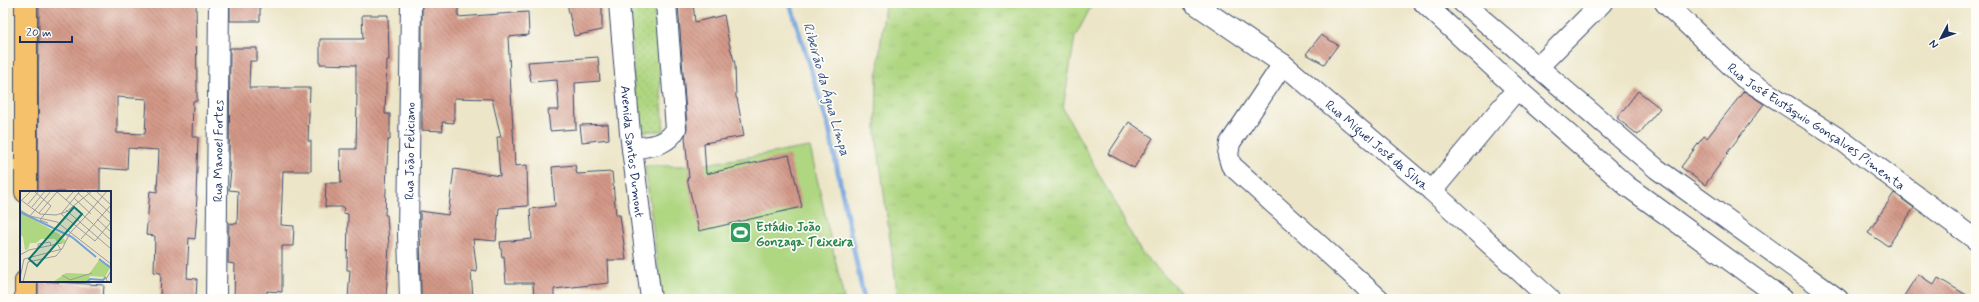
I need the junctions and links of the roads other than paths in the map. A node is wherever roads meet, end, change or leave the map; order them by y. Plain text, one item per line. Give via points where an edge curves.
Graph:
1 (26, 3) edge
2 (219, 3) edge
3 (411, 3) edge
4 (619, 3) edge
5 (666, 3) edge
6 (1194, 3) edge
7 (1424, 3) edge
8 (1463, 3) edge
9 (1602, 3) edge
10 (1664, 3) edge
11 (1283, 64) junction
12 (1538, 67) junction
13 (1517, 90) junction
14 (632, 149) junction
15 (26, 191) edge
16 (1432, 191) junction
17 (1976, 240) edge
18 (26, 282) edge
19 (26, 299) edge
20 (216, 299) edge
21 (410, 299) edge
22 (651, 299) edge
23 (1379, 299) edge
24 (1550, 299) edge
25 (1783, 299) edge
26 (1838, 299) edge

1 - 15 main road
2 - 20 street, Rua Manoel Fortes
3 - 21 street, Rua João Feliciano via 408,234
4 - 14 street, Avenida Santos Dumont
5 - 14 street via 676,129 671,138 660,144
6 - 11 street, Rua Miguel José da Silva
7 - 13 street
8 - 12 street
9 - 12 street
10 - 17 street, Rua José Eustáquio Gonçalves Pimenta via 1744,78 1844,142
11 - 16 street, Rua Miguel José da Silva
11 - 23 street via 1230,144 1228,155 1231,165
12 - 26 street via 1656,169
13 - 16 street
13 - 25 street via 1627,186
14 - 22 street, Avenida Santos Dumont
16 - 24 street, Rua Miguel José da Silva
18 - 19 main road

